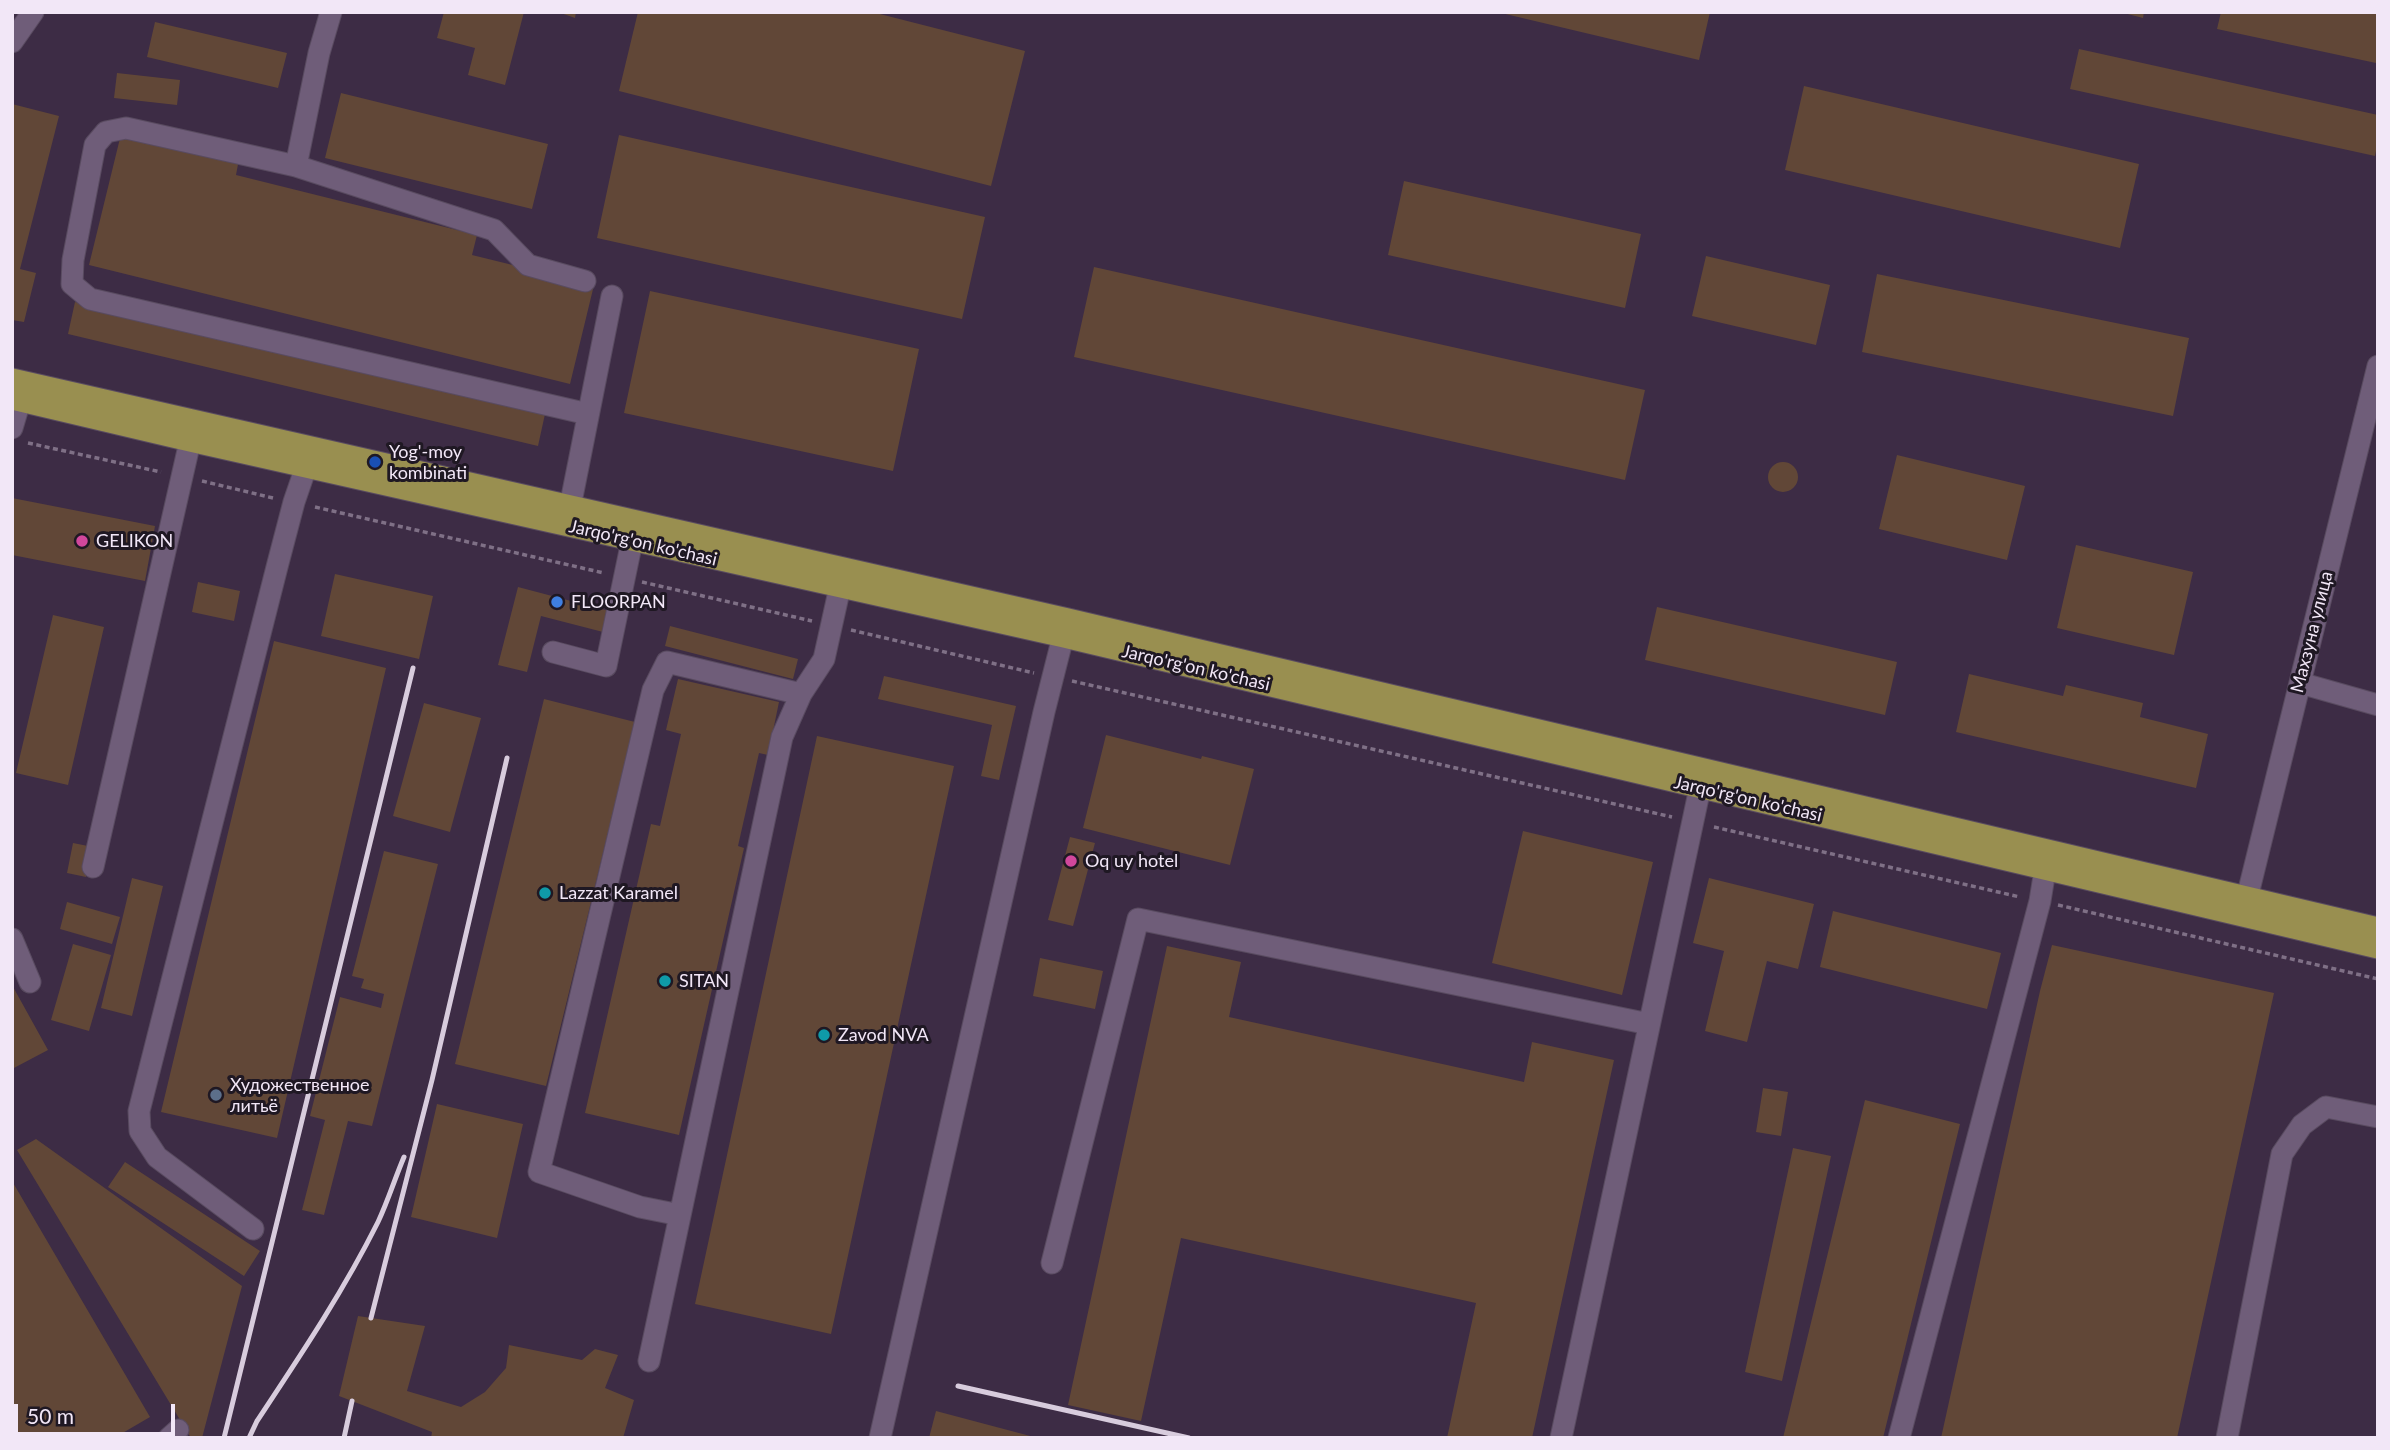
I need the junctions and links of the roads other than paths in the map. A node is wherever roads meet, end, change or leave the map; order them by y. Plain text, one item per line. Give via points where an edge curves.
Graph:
1 (331, 12) edge
2 (296, 166) junction
3 (584, 281) dead end
4 (612, 296) dead end
5 (2378, 366) edge
6 (17, 390) edge
7 (588, 414) junction
8 (192, 432) junction
9 (19, 435) edge
10 (306, 467) junction
11 (569, 507) junction
12 (632, 541) junction
13 (840, 587) junction
14 (1066, 628) junction
15 (553, 652) dead end
16 (2300, 684) junction
17 (801, 694) junction
18 (2378, 705) edge
19 (1700, 788) junction
20 (93, 867) dead end
21 (2045, 870) junction
22 (2245, 908) junction
23 (2378, 928) edge
24 (12, 939) edge
25 (2378, 948) edge
26 (30, 982) dead end
27 (1649, 1024) junction
28 (2378, 1117) edge
29 (680, 1215) junction
30 (253, 1229) dead end
31 (1052, 1263) dead end
32 (649, 1362) dead end
33 (880, 1438) edge
34 (1561, 1438) edge
35 (1899, 1438) edge
36 (2227, 1438) edge

1 - 2 street
2 - 3 street via 494,230 527,265
2 - 7 street via 127,128 106,132 95,145 72,284 90,299
4 - 7 street
5 - 16 street, Махзуна улица
6 - 8 main road, Jarqo'rg'on ko'chasi
6 - 9 street
7 - 11 street
8 - 10 main road, Jarqo'rg'on ko'chasi
8 - 11 main road, Jarqo'rg'on ko'chasi
8 - 20 street
10 - 12 main road, Jarqo'rg'on ko'chasi
10 - 30 street via 139,1111 140,1131 157,1157
11 - 14 main road, Jarqo'rg'on ko'chasi
12 - 13 main road, Jarqo'rg'on ko'chasi
12 - 15 street via 606,666
13 - 14 main road, Jarqo'rg'on ko'chasi
13 - 17 street via 824,659
14 - 19 main road, Jarqo'rg'on ko'chasi
14 - 22 main road, Jarqo'rg'on ko'chasi
14 - 33 street
16 - 18 street
16 - 22 street, Махзуна улица
17 - 29 street via 782,737
17 - 29 street via 667,662 653,690 539,1172 640,1207
19 - 21 main road, Jarqo'rg'on ko'chasi
19 - 27 street
21 - 22 main road, Jarqo'rg'on ko'chasi
21 - 35 street
22 - 23 main road, Jarqo'rg'on ko'chasi
22 - 25 main road, Jarqo'rg'on ko'chasi
24 - 26 street
27 - 31 street via 1138,919
27 - 34 street
28 - 36 street via 2326,1107 2302,1125 2282,1154
29 - 32 street

